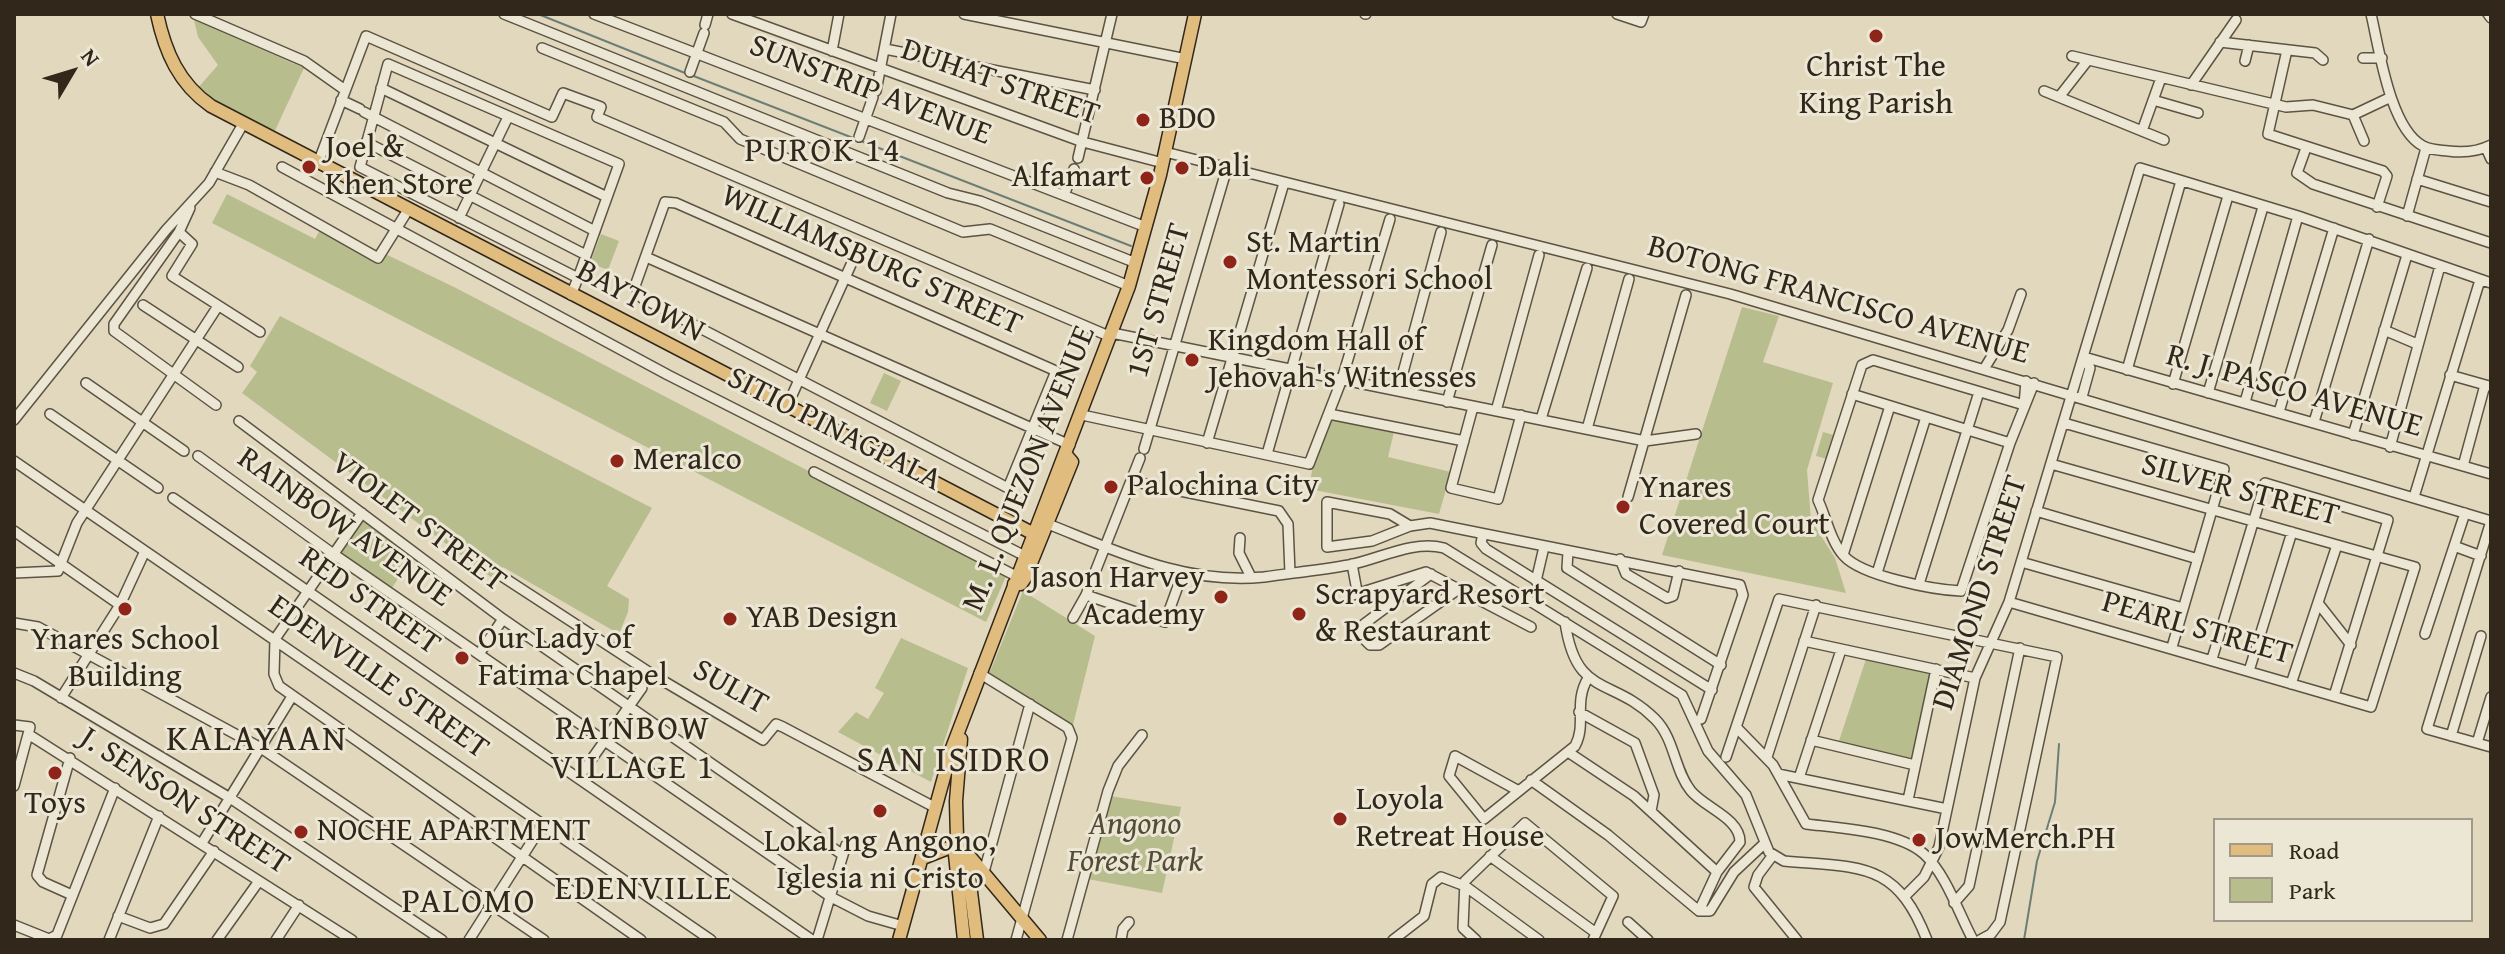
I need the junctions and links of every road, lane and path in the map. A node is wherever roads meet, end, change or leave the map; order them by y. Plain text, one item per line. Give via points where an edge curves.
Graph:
1 (157, 14) edge
2 (195, 14) edge
3 (504, 14) edge
4 (594, 14) edge
5 (708, 14) edge
6 (732, 14) edge
7 (839, 14) edge
8 (891, 14) edge
9 (964, 14) edge
10 (1112, 14) edge
11 (1195, 14) edge
12 (1617, 14) edge
13 (2371, 14) edge
14 (1642, 18) edge
15 (2236, 20) dead end
16 (2220, 42) junction
17 (1106, 43) junction
18 (2249, 45) junction
19 (542, 48) dead end
20 (885, 49) junction
21 (2287, 50) junction
22 (832, 51) junction
23 (697, 53) junction
24 (2072, 56) dead end
25 (2363, 58) dead end
26 (2382, 58) junction
27 (1186, 59) junction
28 (2088, 60) junction
29 (2323, 60) dead end
30 (2245, 61) dead end
31 (881, 69) junction
32 (690, 72) dead end
33 (2161, 78) junction
34 (2191, 85) junction
35 (381, 88) junction
36 (1095, 90) junction
37 (2044, 91) dead end
38 (343, 95) junction
39 (2059, 97) junction
40 (2391, 97) junction
41 (2153, 100) junction
42 (2273, 105) junction
43 (366, 113) junction
44 (2198, 113) dead end
45 (2353, 115) junction
46 (508, 117) junction
47 (866, 117) junction
48 (243, 124) junction
49 (2142, 131) junction
50 (859, 137) dead end
51 (2164, 140) dead end
52 (2364, 141) dead end
53 (366, 142) junction
54 (1083, 142) junction
55 (496, 143) junction
56 (2488, 147) edge
57 (2306, 148) junction
58 (2426, 148) junction
59 (1078, 158) dead end
60 (1164, 158) junction
61 (2491, 159) edge
62 (318, 163) junction
63 (282, 167) dead end
64 (1227, 168) junction
65 (1074, 169) dead end
66 (482, 171) junction
67 (215, 172) junction
68 (2417, 179) junction
69 (2181, 181) junction
70 (1284, 183) junction
71 (1065, 193) junction
72 (470, 195) junction
73 (2228, 196) junction
74 (607, 197) junction
75 (193, 202) junction
76 (2491, 202) edge
77 (1339, 204) dead end
78 (2263, 207) junction
79 (2377, 207) junction
80 (408, 210) junction
81 (2298, 216) junction
82 (2407, 216) junction
83 (459, 218) junction
84 (1390, 219) dead end
85 (1147, 223) junction
86 (398, 228) junction
87 (2334, 228) junction
88 (595, 231) junction
89 (179, 232) junction
90 (1441, 232) dead end
91 (2369, 239) junction
92 (2491, 243) edge
93 (1492, 245) dead end
94 (586, 255) junction
95 (1539, 255) dead end
96 (2407, 255) junction
97 (646, 257) junction
98 (854, 258) dead end
99 (1136, 263) junction
100 (2440, 266) junction
101 (1587, 268) dead end
102 (578, 278) junction
103 (844, 278) junction
104 (1629, 279) dead end
105 (2480, 280) junction
106 (2491, 283) edge
107 (1129, 286) junction
108 (2021, 294) dead end
109 (571, 295) junction
110 (1686, 295) dead end
111 (143, 305) dead end
112 (218, 306) junction
113 (2384, 330) junction
114 (260, 332) dead end
115 (819, 335) junction
116 (1111, 335) junction
117 (198, 339) junction
118 (2417, 344) junction
119 (1174, 347) junction
120 (2084, 357) junction
121 (1231, 358) junction
122 (238, 367) dead end
123 (1984, 369) junction
124 (1289, 370) junction
125 (2127, 370) junction
126 (175, 375) junction
127 (2450, 375) junction
128 (1342, 379) junction
129 (799, 381) junction
130 (2030, 382) junction
131 (86, 383) dead end
132 (2173, 384) junction
133 (2488, 386) edge
134 (1398, 391) junction
135 (1979, 392) junction
136 (2208, 393) junction
137 (1852, 394) junction
138 (2078, 395) junction
139 (789, 402) dead end
140 (1447, 402) junction
141 (2245, 402) junction
142 (216, 405) dead end
143 (2024, 405) junction
144 (1890, 406) junction
145 (1473, 407) junction
146 (1496, 411) junction
147 (2279, 412) junction
148 (50, 414) dead end
149 (1329, 414) junction
150 (1082, 415) junction
151 (1521, 415) junction
152 (1926, 417) junction
153 (1541, 419) junction
154 (14, 420) edge
155 (239, 421) dead end
156 (2314, 422) junction
157 (143, 423) junction
158 (2064, 423) junction
159 (1032, 428) junction
160 (1587, 429) junction
161 (1968, 429) junction
162 (1149, 431) junction
163 (1696, 434) dead end
164 (2353, 435) junction
165 (1464, 441) junction
166 (1645, 441) junction
167 (1207, 443) junction
168 (2010, 443) junction
169 (2390, 447) junction
170 (1068, 450) junction
171 (184, 451) dead end
172 (1267, 454) junction
173 (198, 456) dead end
174 (2424, 456) junction
175 (14, 461) edge
176 (118, 461) junction
177 (2051, 464) junction
178 (2463, 466) junction
179 (814, 472) dead end
180 (2491, 474) edge
181 (1131, 481) junction
182 (158, 488) dead end
183 (1628, 497) dead end
184 (2414, 497) junction
185 (173, 498) dead end
186 (85, 510) junction
187 (2036, 511) junction
188 (2211, 512) junction
189 (362, 513) junction
190 (2465, 513) junction
191 (2254, 521) junction
192 (2491, 521) edge
193 (1048, 524) junction
194 (1410, 526) junction
195 (14, 531) edge
196 (2292, 532) junction
197 (1034, 534) junction
198 (1483, 534) junction
199 (1240, 538) dead end
200 (1372, 541) junction
201 (2337, 545) junction
202 (2454, 546) junction
203 (1105, 547) junction
204 (1544, 547) junction
205 (145, 551) junction
206 (1568, 552) junction
207 (332, 553) junction
208 (1843, 555) junction
209 (1025, 556) junction
210 (2481, 556) junction
211 (2378, 557) junction
212 (1374, 558) junction
213 (1620, 559) junction
214 (2198, 559) junction
215 (2021, 562) junction
216 (1352, 564) junction
217 (62, 565) junction
218 (1679, 571) junction
219 (14, 573) edge
220 (1290, 573) junction
221 (1877, 573) junction
222 (1431, 574) junction
223 (1182, 575) junction
224 (503, 577) dead end
225 (1251, 577) junction
226 (1015, 580) junction
227 (1536, 581) junction
228 (1919, 584) junction
229 (1460, 588) junction
230 (307, 590) junction
231 (1086, 595) junction
232 (2009, 602) junction
233 (2318, 603) junction
234 (120, 605) junction
235 (1816, 605) junction
236 (2183, 608) junction
237 (1073, 618) dead end
238 (503, 619) junction
239 (1565, 622) junction
240 (14, 623) edge
241 (1531, 627) dead end
242 (2425, 634) dead end
243 (2481, 636) dead end
244 (275, 639) junction
245 (1804, 641) junction
246 (1990, 641) junction
247 (2351, 645) junction
248 (2172, 647) junction
249 (2020, 648) junction
250 (1841, 650) junction
251 (479, 654) junction
252 (88, 655) junction
253 (2212, 659) junction
254 (1721, 665) junction
255 (1936, 669) junction
256 (2249, 671) junction
257 (14, 673) edge
258 (979, 673) junction
259 (1588, 678) junction
260 (1975, 678) junction
261 (2291, 684) junction
262 (642, 688) dead end
263 (1712, 690) junction
264 (2334, 696) junction
265 (2491, 697) edge
266 (61, 698) junction
267 (291, 698) junction
268 (1030, 704) junction
269 (2371, 707) joint
270 (628, 708) junction
271 (1579, 712) junction
272 (964, 716) junction
273 (2488, 718) edge
274 (1701, 719) dead end
275 (14, 725) edge
276 (1737, 728) junction
277 (29, 730) junction
278 (1142, 735) dead end
279 (2451, 736) junction
280 (605, 740) junction
281 (1811, 740) junction
282 (2477, 743) junction
283 (2491, 747) edge
284 (261, 748) junction
285 (1568, 752) junction
286 (1726, 757) dead end
287 (1767, 757) junction
288 (70, 758) junction
289 (1915, 765) junction
290 (1778, 774) junction
291 (579, 777) junction
292 (1799, 778) junction
293 (1531, 780) junction
294 (14, 786) edge
295 (115, 788) junction
296 (1517, 790) junction
297 (230, 798) junction
298 (1908, 800) junction
299 (936, 808) junction
300 (1947, 809) junction
301 (1651, 811) junction
302 (159, 816) junction
303 (543, 824) junction
304 (202, 843) junction
305 (955, 843) junction
306 (1765, 843) junction
307 (214, 851) junction
308 (966, 852) junction
309 (1773, 855) junction
310 (1490, 856) junction
311 (522, 858) junction
312 (923, 858) junction
313 (1932, 863) junction
314 (984, 872) junction
315 (1717, 872) junction
316 (259, 881) junction
317 (1465, 886) junction
318 (72, 895) junction
319 (1906, 895) junction
320 (831, 897) junction
321 (1954, 903) junction
322 (491, 904) junction
323 (299, 905) junction
324 (1699, 911) junction
325 (118, 916) junction
326 (1022, 918) junction
327 (1129, 922) dead end
328 (1628, 922) dead end
329 (14, 925) edge
330 (903, 926) junction
331 (970, 935) edge
332 (1594, 936) edge
333 (1636, 936) edge
334 (1408, 937) edge
335 (109, 940) edge
336 (217, 940) edge
337 (276, 940) edge
338 (352, 940) edge
339 (442, 940) edge
340 (469, 940) edge
341 (544, 940) edge
342 (641, 940) edge
343 (711, 940) edge
344 (814, 940) edge
345 (899, 940) edge
346 (1016, 940) edge
347 (1040, 940) edge
348 (1067, 940) edge
349 (1121, 940) edge
350 (1393, 940) edge
351 (1476, 940) edge
352 (1539, 940) edge
353 (1648, 940) edge
354 (1797, 940) edge
355 (1927, 940) edge
356 (1973, 940) edge
357 (1980, 940) edge

1 - 48 main road, BAYTOWN via 180,76 200,98
2 - 38 street via 304,61
3 - 99 street
4 - 23 street, SUNSTRIP AVENUE
5 - 23 street
6 - 22 street, DUHAT STREET
7 - 22 street
8 - 20 street
9 - 17 street
10 - 17 street
11 - 27 main road, M. L. QUEZON AVENUE
12 - 14 street
13 - 26 street
15 - 16 street
16 - 18 street
16 - 34 street
17 - 27 street
17 - 36 street
18 - 21 street
18 - 30 street
19 - 107 street via 724,122 740,139 963,232 990,229
20 - 31 street
20 - 36 street
21 - 29 street via 2315,53
21 - 42 street
22 - 31 street, DUHAT STREET
23 - 32 street
23 - 47 street, SUNSTRIP AVENUE
24 - 28 street
25 - 26 street
26 - 40 street
27 - 60 main road, M. L. QUEZON AVENUE
28 - 33 street
28 - 39 street
31 - 47 street
31 - 54 street, DUHAT STREET
33 - 34 street
33 - 41 street
34 - 42 street
35 - 43 street
35 - 46 street via 388,64
35 - 55 street
36 - 54 street
37 - 39 street
38 - 43 street
38 - 62 street
38 - 116 street via 366,36 552,117 563,93 601,107 597,117
39 - 49 street
40 - 45 street
40 - 58 street via 2413,138
41 - 44 street
41 - 49 street
42 - 45 street via 2313,105
42 - 57 street via 2268,134
43 - 53 street
43 - 66 street
45 - 52 street
46 - 55 street
46 - 74 street via 619,164
47 - 50 street
47 - 71 street, SUNSTRIP AVENUE
48 - 62 main road, BAYTOWN
48 - 67 street
49 - 51 street
53 - 72 street
53 - 83 street via 360,167
54 - 59 street
54 - 60 street, DUHAT STREET
55 - 66 street
55 - 74 street
56 - 58 street via 2470,152
56 - 61 street
57 - 79 street via 2297,173
57 - 79 street via 2383,171 2387,176
58 - 68 street
60 - 64 street, BOTONG FRANCISCO AVENUE
60 - 85 main road, M. L. QUEZON AVENUE
62 - 80 main road, BAYTOWN
63 - 86 street, SITIO PINAGPALA
64 - 70 street, BOTONG FRANCISCO AVENUE
64 - 119 street, 1ST STREET
65 - 71 street
66 - 72 street
66 - 88 street
67 - 75 street
67 - 86 street via 249,185 378,258
68 - 76 street
68 - 82 street
69 - 73 street
69 - 120 street, DIAMOND STREET via 2140,168
69 - 125 street
70 - 121 street
70 - 123 street, BOTONG FRANCISCO AVENUE via 1730,294
71 - 85 street, SUNSTRIP AVENUE
72 - 83 street
72 - 94 street
73 - 78 street
73 - 132 street
74 - 88 street
75 - 89 street
75 - 154 street
77 - 124 street
78 - 81 street
78 - 136 street
79 - 82 street
80 - 86 street
80 - 109 main road, BAYTOWN
81 - 87 street
81 - 141 street
82 - 92 street
83 - 102 street
84 - 128 street
85 - 99 main road, M. L. QUEZON AVENUE
86 - 209 street, SITIO PINAGPALA via 668,375
87 - 91 street
87 - 147 street
88 - 94 street
89 - 112 street via 192,244 172,276
89 - 126 street via 114,324 114,331
90 - 134 street
91 - 96 street
91 - 156 street
93 - 140 street
94 - 102 street
95 - 146 street
96 - 100 street
96 - 113 street
97 - 103 street, WILLIAMSBURG STREET via 665,202 676,203
97 - 115 street
97 - 129 street via 636,291 642,298
98 - 103 street
99 - 107 main road, M. L. QUEZON AVENUE
100 - 105 street
100 - 118 street
101 - 153 street
102 - 109 street
103 - 115 street
103 - 159 street, WILLIAMSBURG STREET via 1056,371
104 - 160 street
105 - 106 street
105 - 127 street
107 - 116 main road, M. L. QUEZON AVENUE
108 - 123 street via 2008,330
109 - 197 main road, BAYTOWN
110 - 166 street
111 - 117 street
112 - 114 street
112 - 117 street
113 - 118 street
113 - 164 street
115 - 129 street
115 - 159 street
116 - 119 street
116 - 150 main road, M. L. QUEZON AVENUE
117 - 122 street
117 - 126 street
118 - 169 street
119 - 121 street
119 - 162 street, 1ST STREET
120 - 125 street, R. J. PASCO AVENUE
120 - 138 street, DIAMOND STREET via 2090,368
121 - 124 street
121 - 167 street
123 - 130 street, BOTONG FRANCISCO AVENUE
124 - 128 street
124 - 172 street
125 - 132 street, R. J. PASCO AVENUE
126 - 142 street
126 - 157 street
127 - 133 street
127 - 174 street
128 - 134 street
128 - 149 street
129 - 139 street
129 - 159 street via 1008,488
130 - 138 street, BOTONG FRANCISCO AVENUE
130 - 143 street
131 - 157 street
132 - 136 street, R. J. PASCO AVENUE
133 - 178 street
134 - 140 street
135 - 137 street via 1873,360 1862,365
135 - 143 street
135 - 161 street
136 - 141 street, R. J. PASCO AVENUE
137 - 144 street
137 - 208 street via 1818,500
138 - 158 street, DIAMOND STREET
138 - 184 street, BOTONG FRANCISCO AVENUE
140 - 145 street
141 - 147 street, R. J. PASCO AVENUE
143 - 168 street
144 - 152 street
144 - 208 street
145 - 146 street
145 - 165 street
146 - 151 street
147 - 156 street, R. J. PASCO AVENUE
148 - 176 street
149 - 165 street
149 - 172 street via 1309,464
150 - 162 street
150 - 170 main road, M. L. QUEZON AVENUE
151 - 153 street
151 - 165 street via 1498,499 1451,488
152 - 161 street
152 - 221 street
153 - 160 street
155 - 189 street, VIOLET STREET
156 - 164 street, R. J. PASCO AVENUE
157 - 171 street
157 - 176 street
158 - 177 street, DIAMOND STREET
158 - 188 street via 2224,469
159 - 170 street
160 - 166 street
161 - 168 street
161 - 228 street
162 - 167 street
162 - 181 street, 1ST STREET
163 - 166 street
164 - 169 street, R. J. PASCO AVENUE
166 - 183 street
167 - 172 street
168 - 228 street via 1961,591
169 - 174 street, R. J. PASCO AVENUE
170 - 193 main road via 1072,462
170 - 197 main road, M. L. QUEZON AVENUE
173 - 207 street, RAINBOW AVENUE
174 - 178 street, R. J. PASCO AVENUE
174 - 184 street
175 - 186 street, EDENVILLE STREET
176 - 182 street
176 - 186 street
177 - 187 street, DIAMOND STREET
177 - 188 street, SILVER STREET
178 - 180 street, R. J. PASCO AVENUE
179 - 226 street
181 - 203 street, 1ST STREET
181 - 220 street via 1279,511 1288,524
184 - 190 street, BOTONG FRANCISCO AVENUE
185 - 230 street, RED STREET
186 - 205 street, EDENVILLE STREET
186 - 217 street
187 - 214 street
187 - 215 street, DIAMOND STREET
188 - 191 street, SILVER STREET
188 - 214 street
189 - 207 street
189 - 238 street, VIOLET STREET
190 - 192 street, BOTONG FRANCISCO AVENUE
190 - 202 street
191 - 196 street, SILVER STREET
191 - 211 street via 2265,483 2388,520
191 - 253 street
192 - 210 street
193 - 203 street
193 - 226 main road via 1025,578 1021,584
194 - 198 street via 1430,523
194 - 200 street
194 - 200 street via 1390,514 1327,502 1327,547
195 - 217 street
196 - 201 street, SILVER STREET
196 - 256 street
197 - 209 main road, M. L. QUEZON AVENUE
198 - 204 street
198 - 227 street via 1483,547
199 - 225 street via 1239,553
200 - 212 street
201 - 211 street, SILVER STREET
201 - 233 street
202 - 210 street
202 - 242 street
203 - 223 street
203 - 231 street, 1ST STREET
204 - 206 street
204 - 227 street
205 - 234 street
205 - 244 street, EDENVILLE STREET
206 - 213 street
206 - 254 street via 1567,568
207 - 230 street
207 - 251 street, RAINBOW AVENUE
208 - 221 street via 1855,566
209 - 226 main road, M. L. QUEZON AVENUE
210 - 279 street via 2427,729
211 - 247 street
211 - 269 street, SILVER STREET via 2415,567
212 - 216 street
212 - 239 street via 1417,546 1444,548
213 - 218 street
213 - 218 street via 1626,574 1667,598 1673,596
214 - 236 street
215 - 232 street, DIAMOND STREET
215 - 236 street
216 - 220 street
216 - 222 street via 1355,593 1419,572
217 - 219 street via 46,574
217 - 234 street
218 - 254 street via 1744,589
220 - 225 street
221 - 228 street
222 - 229 street
222 - 229 street via 1364,624 1359,634 1365,641 1379,645
223 - 225 street
223 - 231 street via 1165,622
224 - 299 street, SULIT via 763,740 776,724
226 - 258 main road, M. L. QUEZON AVENUE
227 - 263 street
229 - 241 street
230 - 244 street
230 - 291 street, RED STREET
231 - 237 street, 1ST STREET
232 - 246 street, DIAMOND STREET
232 - 248 street, PEARL STREET
233 - 247 street
233 - 261 street
234 - 252 street
235 - 245 street
235 - 246 street
235 - 276 street via 1779,599
236 - 248 street
238 - 251 street
238 - 270 street, VIOLET STREET
239 - 259 street via 1575,663
239 - 306 street via 1682,695 1708,751 1746,795
240 - 252 street via 38,627
243 - 279 street
244 - 267 street via 274,674
244 - 303 street, EDENVILLE STREET
245 - 250 street
245 - 287 street
246 - 249 street
246 - 260 street, DIAMOND STREET
247 - 264 street
248 - 253 street, PEARL STREET
249 - 321 street via 1969,886
249 - 357 street via 2057,657 2000,922
250 - 255 street
250 - 281 street
251 - 280 street, RAINBOW AVENUE
252 - 266 street
252 - 284 street
253 - 256 street, PEARL STREET
254 - 263 street
255 - 260 street
255 - 289 street
256 - 261 street, PEARL STREET
257 - 266 street
258 - 268 street
258 - 272 main road, M. L. QUEZON AVENUE
259 - 271 street via 1579,696
259 - 315 street via 1657,721 1691,791 1738,830 1740,842
260 - 300 street, DIAMOND STREET
261 - 264 street, PEARL STREET
262 - 270 street
263 - 274 street
264 - 269 street, PEARL STREET
265 - 273 street
266 - 297 street
267 - 284 street
267 - 311 street
268 - 314 street
268 - 326 street via 1068,728 1072,738
270 - 280 street
270 - 320 street, VIOLET STREET via 844,850
271 - 285 street via 1579,737
271 - 301 street via 1635,743 1654,795
272 - 299 main road, M. L. QUEZON AVENUE
272 - 305 main road
273 - 282 street
275 - 277 street
276 - 286 street
276 - 287 street
277 - 288 street, J. SENSON STREET
277 - 294 street
278 - 348 street via 1118,766 1108,791
279 - 282 street
280 - 291 street
280 - 320 street, RAINBOW AVENUE
281 - 289 street
281 - 292 street
282 - 283 street
284 - 297 street
284 - 322 street
285 - 293 street
285 - 301 street
287 - 290 street
288 - 295 street, J. SENSON STREET
288 - 318 street via 37,875
289 - 298 street
290 - 292 street
290 - 313 street via 1806,824 1863,830 1922,852
291 - 344 street, RED STREET
292 - 298 street
293 - 296 street
293 - 324 street
295 - 302 street, J. SENSON STREET
295 - 318 street
296 - 296 street via 1484,819 1449,776 1450,765 1455,756
297 - 304 street
297 - 339 street
298 - 300 street
299 - 312 main road, M. L. QUEZON AVENUE
300 - 313 street, DIAMOND STREET
301 - 315 street
302 - 304 street, J. SENSON STREET
302 - 325 street
303 - 311 street
303 - 343 street, EDENVILLE STREET
304 - 307 street, J. SENSON STREET
305 - 308 main road
305 - 312 main road
305 - 331 main road
306 - 309 street
306 - 324 street via 1734,872 1710,911
307 - 316 street, J. SENSON STREET
307 - 325 street via 164,924 150,928
308 - 314 main road
308 - 331 main road
309 - 319 street via 1784,861 1866,870
309 - 354 street via 1754,887
310 - 317 street
310 - 332 street
310 - 332 street via 1525,823 1613,896
311 - 322 street
311 - 342 street
312 - 330 main road, M. L. QUEZON AVENUE
313 - 319 street, DIAMOND STREET
313 - 321 street
314 - 326 main road
315 - 324 street
316 - 323 street, J. SENSON STREET
316 - 336 street
317 - 334 street via 1437,877 1424,916
317 - 351 street via 1463,928
317 - 352 street
318 - 329 street via 54,939
319 - 355 street
320 - 330 street, RAINBOW AVENUE
320 - 344 street
321 - 356 street
322 - 340 street
322 - 341 street
323 - 337 street
323 - 338 street, J. SENSON STREET
325 - 335 street
326 - 346 street
326 - 347 main road
327 - 349 street
328 - 333 street
330 - 345 main road, M. L. QUEZON AVENUE
333 - 353 street
334 - 350 street

